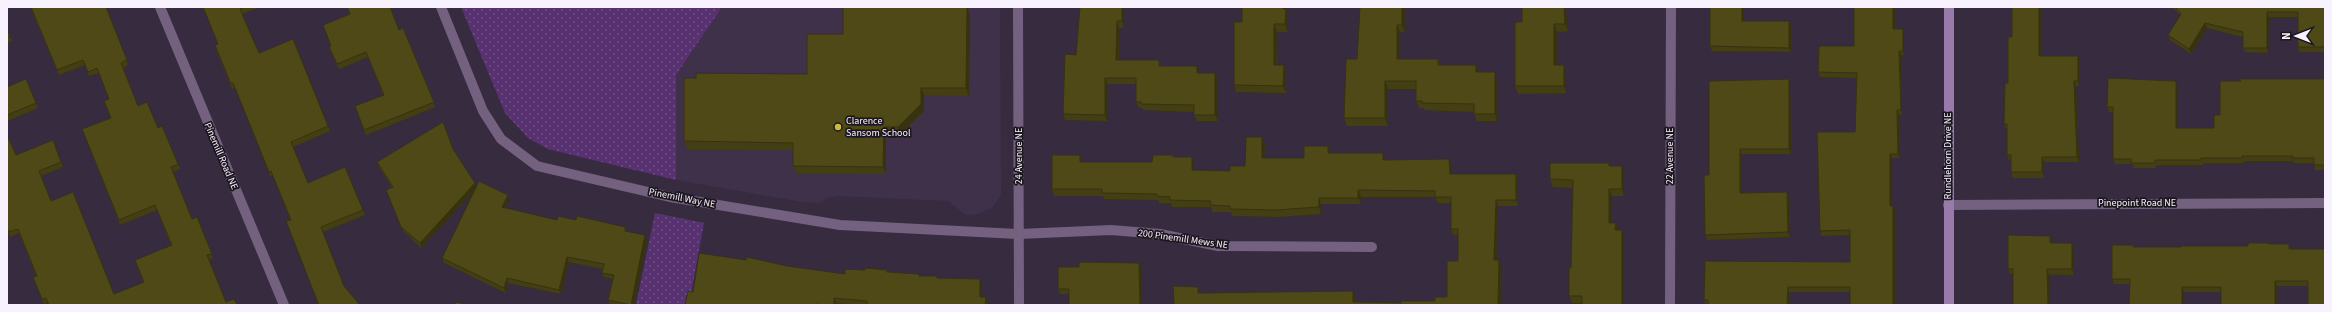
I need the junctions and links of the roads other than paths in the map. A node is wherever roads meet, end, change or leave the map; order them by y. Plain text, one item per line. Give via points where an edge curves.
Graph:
1 (160, 7) edge
2 (441, 7) edge
3 (1018, 7) edge
4 (1672, 7) edge
5 (1949, 7) edge
6 (2325, 203) edge
7 (1948, 205) junction
8 (1019, 234) junction
9 (1372, 247) dead end
10 (284, 305) edge
11 (1019, 305) edge
12 (1670, 305) edge
13 (1949, 305) edge

1 - 10 street, Pinemill Road NE
2 - 8 street, Pinemill Way NE via 483,111 501,139 537,166 670,197 840,225
3 - 8 street, 24 Avenue NE
4 - 12 street, 22 Avenue NE
5 - 7 street, Rundlehorn Drive NE
6 - 7 street, Pinepoint Road NE
7 - 13 street, Rundlehorn Drive NE
8 - 9 street, 200 Pinemill Mews NE via 1111,230 1160,234 1218,246
8 - 11 street, 24 Avenue NE

